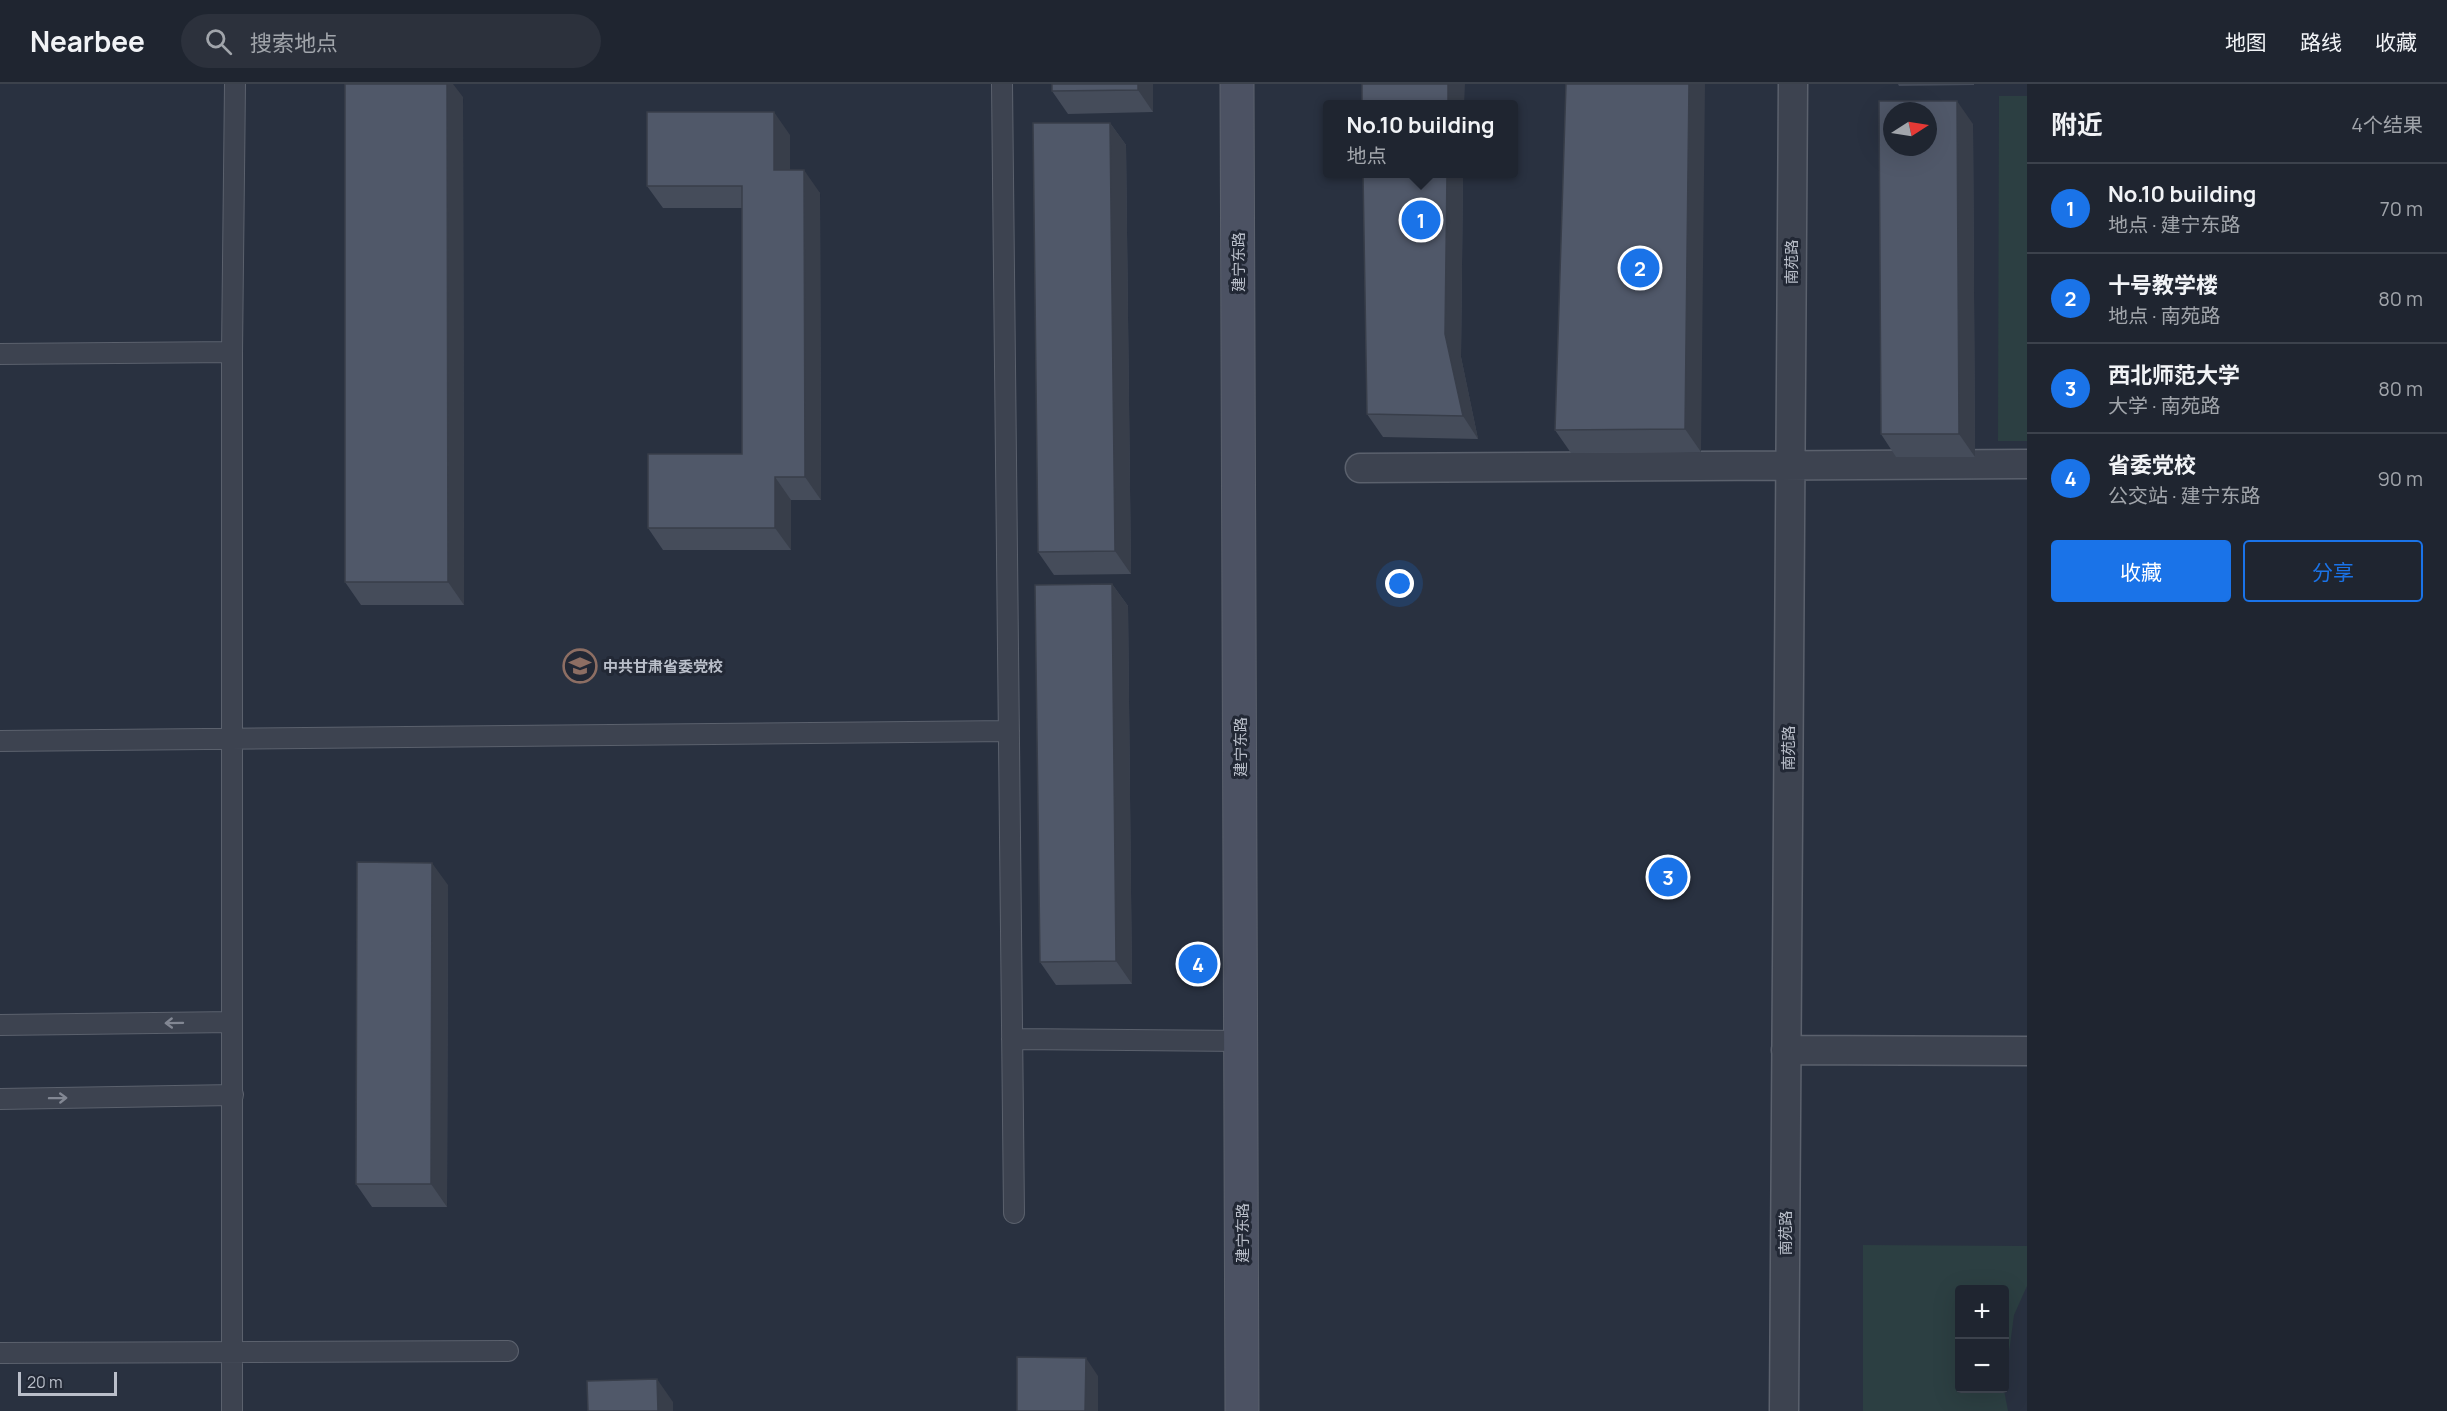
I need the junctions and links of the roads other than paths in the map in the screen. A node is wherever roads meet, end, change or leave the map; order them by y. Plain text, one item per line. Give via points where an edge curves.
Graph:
1 (235, 84) edge
2 (1002, 84) edge
3 (1237, 84) edge
4 (1792, 84) edge
5 (232, 352) junction
6 (0, 354) edge
7 (2027, 464) edge
8 (1790, 467) junction
9 (1360, 468) dead end
10 (1009, 731) junction
11 (232, 739) junction
12 (0, 741) edge
13 (232, 1022) junction
14 (0, 1025) edge
15 (1012, 1039) junction
16 (1242, 1041) junction
17 (1786, 1050) junction
18 (2027, 1052) edge
19 (232, 1095) junction
20 (0, 1099) edge
21 (1014, 1213) dead end
22 (508, 1351) dead end
23 (0, 1353) edge
24 (232, 1353) junction
25 (232, 1411) edge
26 (1242, 1411) edge
27 (1784, 1411) edge

1 - 5 lane
2 - 10 lane
3 - 16 main road, 建宁东路
4 - 8 street, 南苑路
5 - 6 lane
5 - 11 lane
7 - 8 street
8 - 9 street
8 - 17 street, 南苑路
10 - 11 lane
10 - 15 lane
11 - 12 lane
11 - 13 lane
13 -> 14 lane
13 - 19 lane
15 - 16 lane
15 - 21 lane
16 - 26 main road, 建宁东路
17 - 18 street
17 - 27 street, 南苑路
20 -> 19 lane
19 - 24 lane
22 - 24 lane
23 - 24 lane
24 - 25 lane

